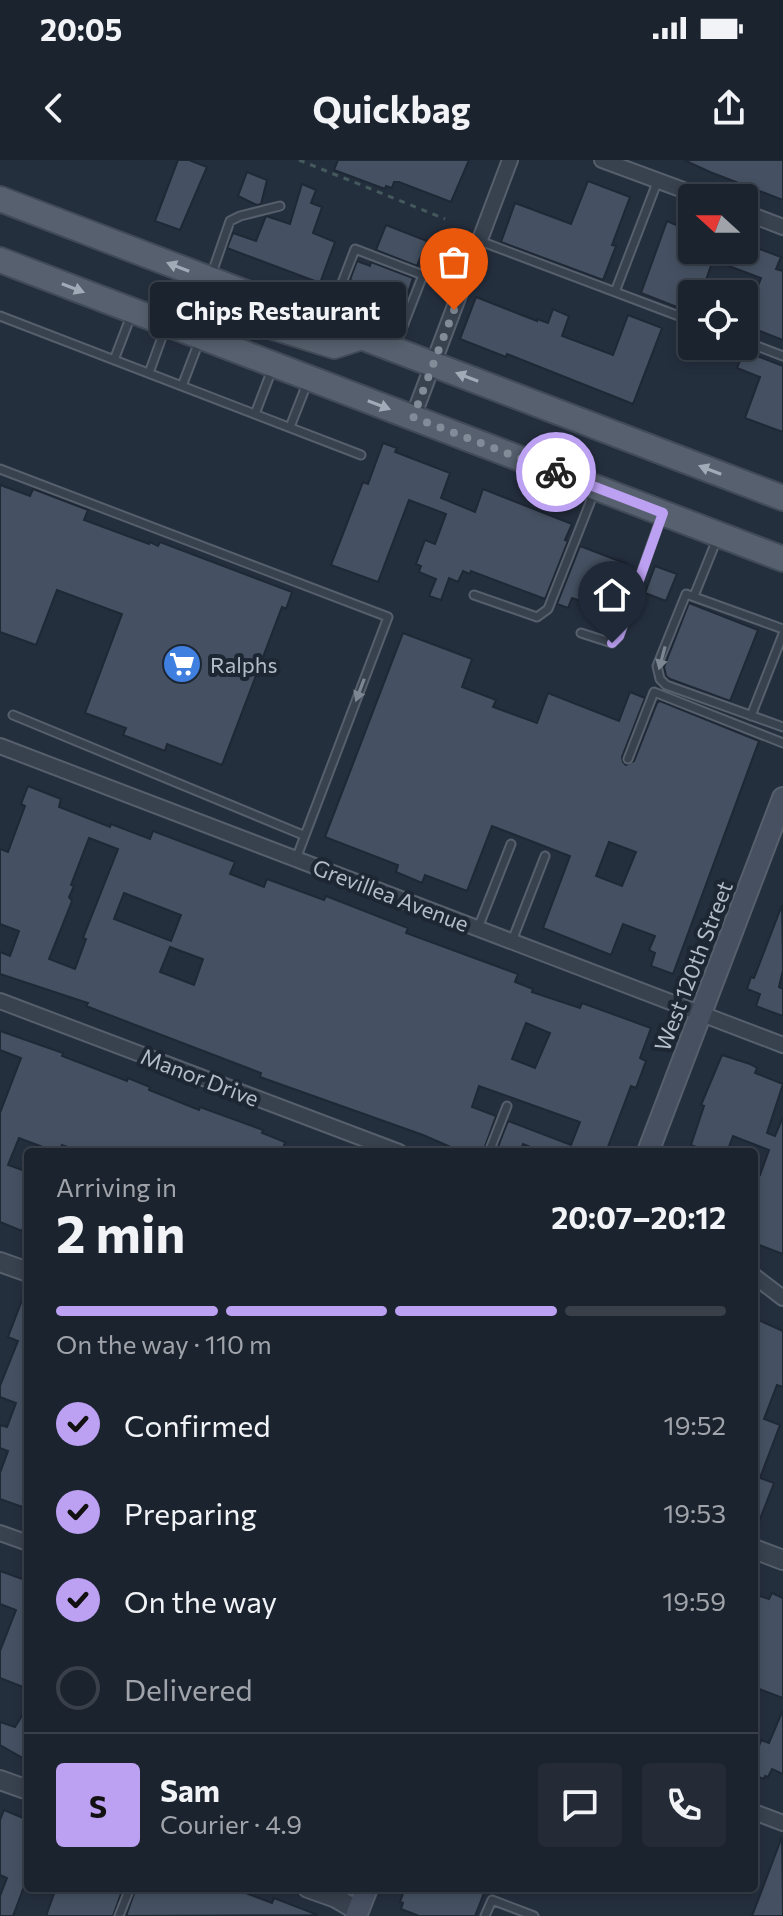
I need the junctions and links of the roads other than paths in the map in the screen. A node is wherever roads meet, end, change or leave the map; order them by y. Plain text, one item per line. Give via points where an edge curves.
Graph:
1 (510, 160) edge
2 (602, 160) edge
3 (658, 180) junction
4 (678, 188) edge
5 (0, 199) edge
6 (280, 206) dead end
7 (758, 217) edge
8 (783, 227) edge
9 (480, 241) junction
10 (0, 260) edge
11 (423, 275) junction
12 (210, 279) junction
13 (462, 289) junction
14 (615, 292) junction
15 (133, 311) junction
16 (0, 316) edge
17 (678, 316) edge
18 (167, 324) junction
19 (352, 333) junction
20 (201, 336) junction
21 (758, 346) edge
22 (394, 349) junction
23 (783, 356) edge
24 (114, 360) junction
25 (274, 364) junction
26 (434, 365) junction
27 (149, 373) junction
28 (309, 378) junction
29 (182, 386) junction
30 (255, 414) junction
31 (413, 417) junction
32 (290, 427) junction
33 (361, 455) dead end
34 (0, 469) edge
35 (596, 488) junction
36 (783, 498) edge
37 (663, 513) junction
38 (719, 535) junction
39 (783, 559) edge
40 (474, 595) dead end
41 (694, 596) junction
42 (783, 632) edge
43 (581, 633) dead end
44 (13, 715) dead end
45 (751, 716) junction
46 (783, 727) edge
47 (783, 743) edge
48 (0, 746) edge
49 (628, 759) dead end
50 (783, 798) edge
51 (303, 835) junction
52 (511, 844) dead end
53 (545, 856) dead end
54 (296, 859) junction
55 (478, 928) junction
56 (512, 941) junction
57 (0, 1001) edge
58 (701, 1013) junction
59 (783, 1045) edge
60 (507, 1106) dead end
61 (388, 1148) edge
62 (491, 1148) edge
63 (650, 1148) edge
64 (0, 1262) edge
65 (24, 1271) edge
66 (758, 1279) edge
67 (783, 1298) edge
68 (0, 1533) edge
69 (24, 1542) edge
70 (758, 1551) edge
71 (783, 1560) edge
72 (0, 1780) edge
73 (24, 1789) edge
74 (758, 1814) edge
75 (783, 1823) edge
76 (128, 1892) edge
77 (319, 1892) edge
78 (366, 1892) edge
79 (360, 1914) edge
80 (119, 1916) edge
81 (485, 1916) edge
82 (534, 1916) edge

1 - 9 street
2 - 3 street
3 - 4 street
3 - 14 lane
12 -> 5 main road
6 - 12 lane via 230,221
7 - 8 street
9 - 13 street
9 - 14 lane
10 -> 15 main road
11 - 13 lane
11 - 19 lane via 355,249 340,288 356,293
11 - 22 lane
12 - 19 main road
13 - 26 street
14 - 17 lane
15 - 18 main road
15 - 24 lane
16 - 24 lane
18 - 20 main road
18 - 27 lane
19 - 20 main road via 334,346 219,315
19 - 22 main road
20 - 25 main road
20 - 29 lane
21 - 23 lane
22 - 26 main road
24 - 27 lane
25 - 28 main road
25 - 30 lane
26 - 31 street
36 -> 26 main road
27 - 29 lane
28 -> 31 main road
28 - 32 lane
29 - 30 lane
30 - 32 lane
31 - 35 main road
32 - 33 lane
34 -> 51 lane via 388,617
35 - 37 main road
35 - 40 lane via 548,609 537,617
37 - 38 main road
37 - 43 lane via 619,636 612,643
38 - 39 main road
38 - 41 lane
41 - 42 lane
41 -> 45 lane via 686,594 657,666 660,679
42 - 45 lane
44 - 51 lane
45 - 46 lane
47 - 49 lane via 654,692
48 - 54 street, Grevillea Avenue
50 - 58 main road, West 120th Street
51 - 54 lane
52 - 55 lane
53 - 56 lane
54 - 55 street, Grevillea Avenue
55 - 56 street, Grevillea Avenue
56 - 58 street, Grevillea Avenue
57 - 61 street, Manor Drive
58 - 59 street, Grevillea Avenue
58 - 63 main road, West 120th Street
60 - 62 lane
64 - 65 street
66 - 67 street
68 - 69 street
70 - 71 street
72 - 73 street
74 - 75 street
76 - 80 lane
77 - 79 street
78 - 79 main road
81 - 82 lane via 492,1900

